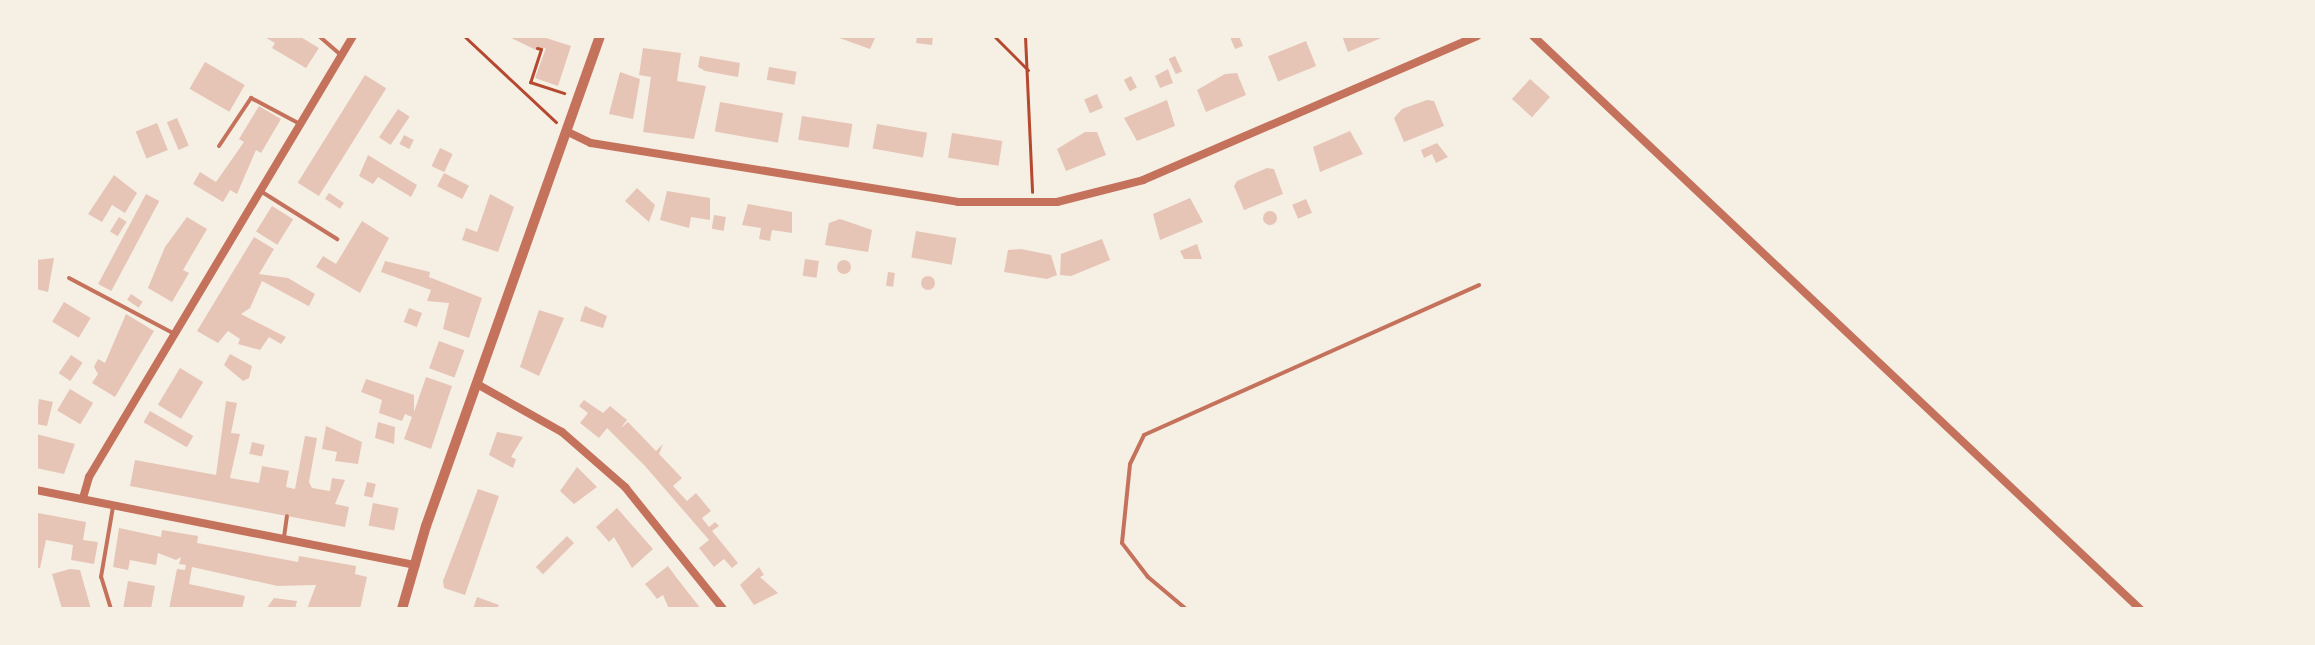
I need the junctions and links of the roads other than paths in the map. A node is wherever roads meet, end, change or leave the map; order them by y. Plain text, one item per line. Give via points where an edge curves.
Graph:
1 (319, 36) edge
2 (600, 36) edge
3 (724, 36) edge
4 (733, 36) edge
5 (1477, 36) edge
6 (1533, 36) edge
7 (350, 40) edge
8 (341, 55) junction
9 (300, 124) junction
10 (568, 132) junction
11 (219, 146) dead end
12 (260, 190) junction
13 (337, 239) dead end
14 (69, 278) dead end
15 (1479, 285) dead end
16 (175, 335) junction
17 (477, 384) junction
18 (36, 490) edge
19 (83, 498) junction
20 (113, 504) junction
21 (287, 516) dead end
22 (284, 537) junction
23 (416, 565) junction
24 (111, 609) edge
25 (402, 609) edge
26 (723, 609) edge
27 (1186, 609) edge
28 (2140, 609) edge

1 - 8 lane
2 - 10 street
3 - 4 lane
5 - 10 street via 1143,180 1077,199 1032,204 958,202 591,143
6 - 28 street
7 - 8 street
8 - 9 street
9 - 11 lane via 251,98
9 - 12 street
10 - 17 street
12 - 13 lane
12 - 16 street
14 - 16 lane
15 - 27 lane via 1144,435 1130,464 1122,543 1148,577
16 - 19 street via 89,477
17 - 23 street
17 - 26 street via 562,432 625,487
18 - 19 street
19 - 20 street
20 - 22 street
20 - 24 lane via 101,577
21 - 22 lane
22 - 23 street
23 - 25 street

